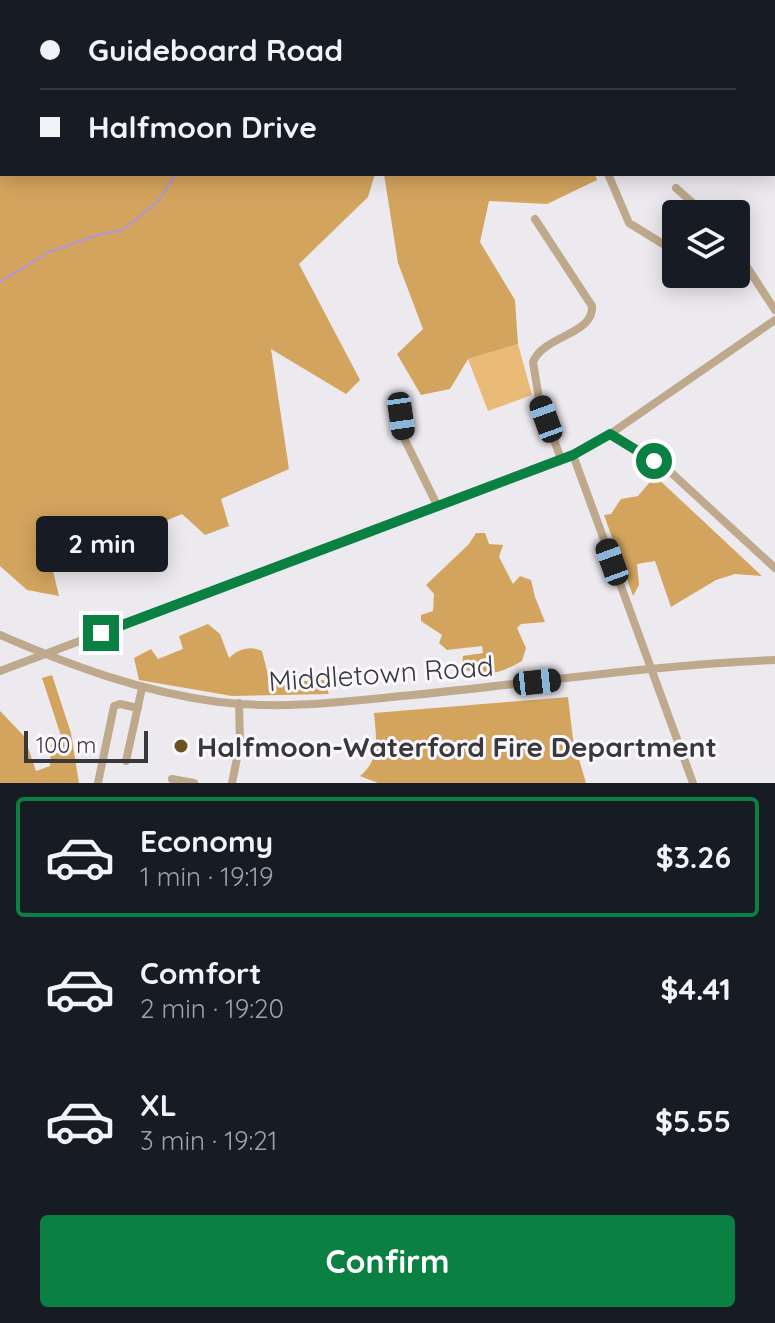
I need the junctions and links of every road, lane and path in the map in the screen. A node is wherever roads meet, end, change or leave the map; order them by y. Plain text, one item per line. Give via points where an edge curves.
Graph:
1 (609, 176) edge
2 (676, 188) dead end
3 (689, 200) edge
4 (535, 219) dead end
5 (662, 243) edge
6 (750, 272) edge
7 (775, 310) edge
8 (775, 320) edge
9 (394, 399) dead end
10 (610, 434) junction
11 (573, 455) junction
12 (561, 459) junction
13 (438, 507) junction
14 (775, 568) edge
15 (0, 635) edge
16 (45, 655) junction
17 (775, 660) edge
18 (651, 669) junction
19 (0, 671) edge
20 (142, 688) junction
21 (239, 703) junction
22 (138, 708) junction
23 (126, 761) dead end
24 (172, 779) dead end
25 (98, 783) edge
26 (194, 783) edge
27 (232, 783) edge
28 (693, 783) edge

1 - 5 street via 629,223
2 - 3 street
4 - 12 street via 592,306 586,324 541,350 533,362 539,399
6 - 7 street
8 - 10 street
9 - 13 street via 404,438
10 - 11 street
10 - 14 street via 666,468
11 - 12 street
11 - 18 street
12 - 13 street
13 - 16 street
15 - 16 street, Middletown Road
16 - 19 street
16 - 20 street, Middletown Road
17 - 18 street, Middletown Road
18 - 21 street, Middletown Road via 324,703
18 - 28 street
20 - 21 street, Middletown Road
20 - 22 street
21 - 27 street via 240,743
22 - 23 street
22 - 25 street via 114,706
24 - 26 street

